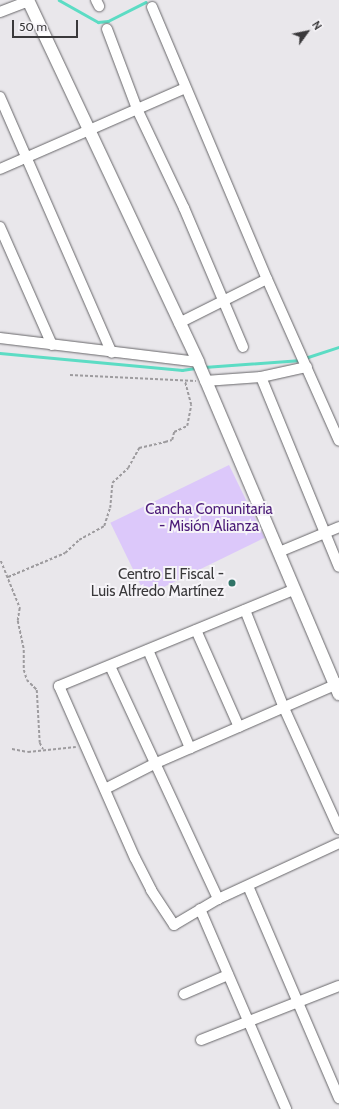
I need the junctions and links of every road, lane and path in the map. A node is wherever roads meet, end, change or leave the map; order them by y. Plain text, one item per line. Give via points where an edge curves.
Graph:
1 (28, 0) edge
2 (152, 7) dead end
3 (0, 12) edge
4 (107, 29) dead end
5 (185, 88) junction
6 (0, 97) edge
7 (137, 109) junction
8 (89, 130) junction
9 (26, 158) junction
10 (0, 169) edge
11 (0, 227) edge
12 (267, 279) junction
13 (222, 299) junction
14 (179, 322) junction
15 (0, 338) edge
16 (52, 345) junction
17 (243, 347) dead end
18 (112, 353) junction
19 (198, 362) junction
20 (307, 367) junction
21 (70, 375) dead end
22 (261, 378) junction
23 (205, 381) junction
24 (185, 382) junction
25 (339, 441) edge
26 (339, 527) edge
27 (325, 532) junction
28 (279, 552) junction
29 (1, 561) dead end
30 (339, 568) edge
31 (8, 577) junction
32 (293, 590) junction
33 (245, 610) junction
34 (196, 630) junction
35 (148, 650) junction
36 (110, 666) junction
37 (338, 687) edge
38 (284, 708) junction
39 (239, 727) junction
40 (85, 746) junction
41 (12, 748) dead end
42 (190, 748) junction
43 (43, 749) junction
44 (154, 764) junction
45 (105, 789) junction
46 (339, 829) edge
47 (339, 842) edge
48 (248, 886) junction
49 (218, 899) junction
50 (200, 909) junction
51 (228, 975) junction
52 (339, 986) edge
53 (184, 994) dead end
54 (300, 1003) junction
55 (248, 1023) junction
56 (200, 1040) dead end
57 (339, 1098) edge
58 (281, 1108) edge

1 - 3 street
1 - 8 street
2 - 5 street
4 - 7 street
5 - 7 street
5 - 12 street
6 - 9 street
7 - 8 street
7 - 13 street via 184,208
8 - 9 street
8 - 14 street
9 - 10 street
9 - 18 street
11 - 16 street
12 - 13 street
12 - 20 street
13 - 14 street
13 - 17 street
14 - 19 street
15 - 16 street
16 - 18 street
18 - 19 street
19 - 23 street
20 - 22 street
20 - 25 street
21 - 24 path via 81,373
22 - 23 street
22 - 27 street
23 - 24 path
23 - 28 street
24 - 31 path via 191,405 187,426 174,432 172,440 139,448 128,468 112,483 110,508 104,526 79,540 65,553
26 - 27 street
27 - 28 street
27 - 30 street
28 - 32 street
29 - 31 path
31 - 43 path via 20,608 18,621 24,650 24,670 27,680 37,690 40,743
32 - 33 street
32 - 37 street
33 - 34 street
33 - 38 street
34 - 35 street
34 - 39 street
35 - 36 street
35 - 42 street
36 - 40 street via 59,686
36 - 44 street
37 - 38 street
38 - 39 street
38 - 46 street
39 - 42 street
40 - 43 path
40 - 45 street
41 - 43 path via 28,752
42 - 44 street
44 - 45 street
44 - 49 street
45 - 50 street via 135,858 168,918 174,925
47 - 48 street
48 - 49 street
48 - 54 street
49 - 50 street
50 - 51 street
51 - 53 street
51 - 55 street
52 - 54 street
54 - 55 street
54 - 57 street
55 - 56 street
55 - 58 street

